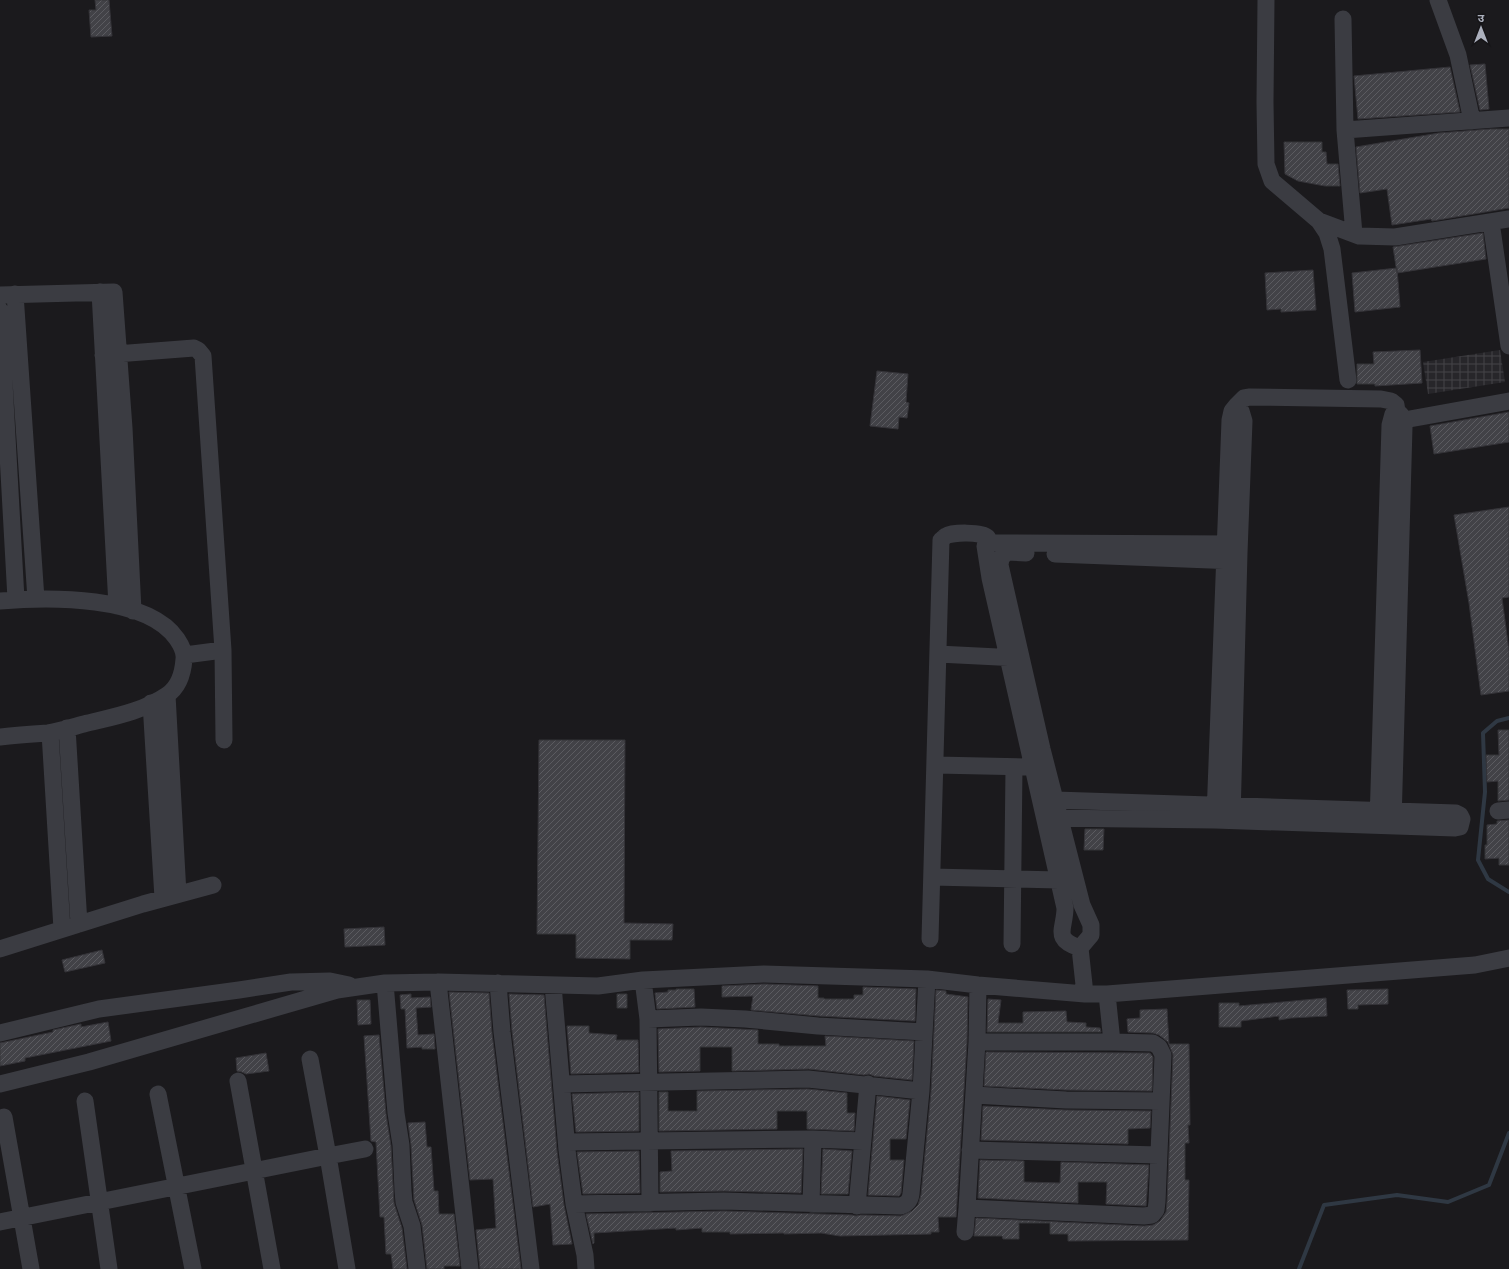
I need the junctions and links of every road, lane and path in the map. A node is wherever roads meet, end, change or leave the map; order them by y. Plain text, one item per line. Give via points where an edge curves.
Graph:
1 (1266, 0) edge
2 (1438, 0) edge
3 (1343, 19) dead end
4 (1509, 118) edge
5 (1472, 121) junction
6 (1345, 130) junction
7 (1509, 219) edge
8 (1319, 221) junction
9 (1491, 222) junction
10 (1354, 234) junction
11 (7, 294) edge
12 (0, 310) edge
13 (1509, 346) edge
14 (111, 355) junction
15 (1348, 380) dead end
16 (1509, 401) edge
17 (1400, 416) junction
18 (990, 543) junction
19 (1232, 553) junction
20 (36, 599) junction
21 (8, 600) edge
22 (117, 606) junction
23 (133, 611) junction
24 (223, 650) junction
25 (938, 654) junction
26 (185, 655) junction
27 (1014, 658) junction
28 (167, 696) junction
29 (151, 703) junction
30 (67, 728) junction
31 (50, 733) junction
32 (0, 736) edge
33 (224, 740) dead end
34 (936, 765) junction
35 (1040, 766) junction
36 (1014, 767) junction
37 (1048, 801) junction
38 (1216, 813) junction
39 (1233, 813) junction
40 (1052, 818) junction
41 (932, 878) junction
42 (1013, 879) junction
43 (1059, 880) junction
44 (213, 885) dead end
45 (171, 896) junction
46 (79, 924) junction
47 (62, 929) junction
48 (930, 939) dead end
49 (1012, 944) dead end
50 (1080, 948) junction
51 (0, 949) edge
52 (1509, 958) edge
53 (927, 979) junction
54 (643, 980) junction
55 (438, 982) junction
56 (385, 983) junction
57 (498, 983) junction
58 (554, 985) junction
59 (978, 985) junction
60 (359, 986) junction
61 (239, 990) junction
62 (1085, 994) junction
63 (1108, 994) junction
64 (648, 1018) junction
65 (238, 1019) junction
66 (924, 1032) junction
67 (0, 1033) edge
68 (977, 1042) junction
69 (1112, 1042) junction
70 (310, 1059) dead end
71 (238, 1081) dead end
72 (648, 1082) junction
73 (0, 1084) edge
74 (562, 1084) junction
75 (868, 1084) junction
76 (921, 1091) junction
77 (158, 1094) dead end
78 (974, 1095) junction
79 (85, 1101) dead end
80 (1161, 1101) junction
81 (4, 1117) dead end
82 (813, 1139) junction
83 (863, 1141) junction
84 (566, 1142) junction
85 (650, 1142) junction
86 (365, 1149) dead end
87 (970, 1150) junction
88 (1159, 1155) junction
89 (328, 1156) junction
90 (254, 1171) junction
91 (177, 1186) junction
92 (99, 1202) junction
93 (650, 1203) junction
94 (574, 1204) junction
95 (811, 1204) junction
96 (857, 1206) junction
97 (967, 1208) junction
98 (21, 1218) junction
99 (0, 1222) edge
100 (965, 1232) dead end
101 (30, 1269) edge
102 (109, 1269) edge
103 (193, 1269) edge
104 (272, 1269) edge
105 (347, 1269) edge
106 (417, 1269) edge
107 (470, 1269) edge
108 (531, 1269) edge
109 (586, 1269) edge

1 - 8 street via 1266,164 1272,181
2 - 5 street via 1458,55
3 - 6 street
4 - 5 street
5 - 6 street
6 - 10 street
7 - 9 street
8 - 10 street
8 - 15 street via 1332,249
9 - 10 street via 1395,237
9 - 13 street
11 - 14 street via 107,292
11 - 20 street
12 - 21 street
14 - 22 street
14 - 23 street via 124,428
14 - 24 street via 194,348 204,356
16 - 17 street
17 - 19 street via 1396,405 1382,399 1244,398 1232,411 1230,420
17 - 39 street via 1393,414 1390,425 1386,818
18 - 19 street
18 - 25 street via 984,536 965,533 946,536 941,540
18 - 27 street via 984,546 985,555
19 - 27 street via 1007,552 1001,558 1000,565
19 - 38 street
19 - 39 street
20 - 21 street
20 - 22 street via 85,600
22 - 23 street
23 - 26 street via 158,621 172,631
24 - 26 street
24 - 33 street
25 - 27 street
25 - 34 street
26 - 28 street via 182,674
27 - 35 street
28 - 29 street
28 - 45 street
29 - 30 street via 137,711
29 - 45 street
30 - 31 street
30 - 46 street
31 - 32 street
31 - 47 street
34 - 36 street
34 - 41 street
35 - 36 street
35 - 37 street
36 - 42 street
37 - 38 street
37 - 40 street
38 - 39 street
38 - 40 street
40 - 43 street
40 - 50 street via 1091,930 1091,935
41 - 42 street
41 - 48 street
42 - 43 street
42 - 49 street
43 - 50 street via 1065,908 1062,934 1066,942
44 - 45 street
45 - 46 street
46 - 47 street
47 - 51 street
50 - 62 street
52 - 63 street via 1475,965
53 - 54 street via 764,974
53 - 59 street
53 - 66 street
54 - 58 street via 598,986
54 - 64 street
55 - 56 street
55 - 57 street
55 - 107 street
56 - 60 street
56 - 106 street via 404,1202 412,1226
57 - 58 street
57 - 108 street
58 - 74 street
59 - 62 street
59 - 68 street
60 - 61 street via 330,981 309,981
60 - 65 street
61 - 65 street
61 - 67 street via 99,1009
62 - 63 street
63 - 69 street
64 - 66 street via 745,1019
64 - 72 street
65 - 73 street via 89,1062
66 - 76 street
68 - 69 street
68 - 78 street
69 - 80 street via 1152,1044 1159,1047 1163,1055
70 - 89 street
71 - 90 street
72 - 74 street
72 - 75 street via 808,1079
72 - 85 street
74 - 84 street
75 - 76 street
75 - 83 street
76 - 96 street via 910,1199 907,1204 901,1206
77 - 91 street
78 - 80 street via 1066,1100
78 - 87 street
79 - 92 street
80 - 88 street
81 - 98 street
82 - 83 street
82 - 85 street
82 - 95 street
83 - 96 street
84 - 85 street
84 - 94 street
85 - 93 street
86 - 89 street
87 - 88 street
87 - 97 street
88 - 97 street via 1157,1202 1152,1215
89 - 90 street
89 - 105 street
90 - 91 street
90 - 104 street
91 - 92 street
91 - 103 street
92 - 98 street
92 - 102 street
93 - 94 street
93 - 95 street via 724,1201
94 - 109 street
95 - 96 street
97 - 100 street
98 - 99 street
98 - 101 street

